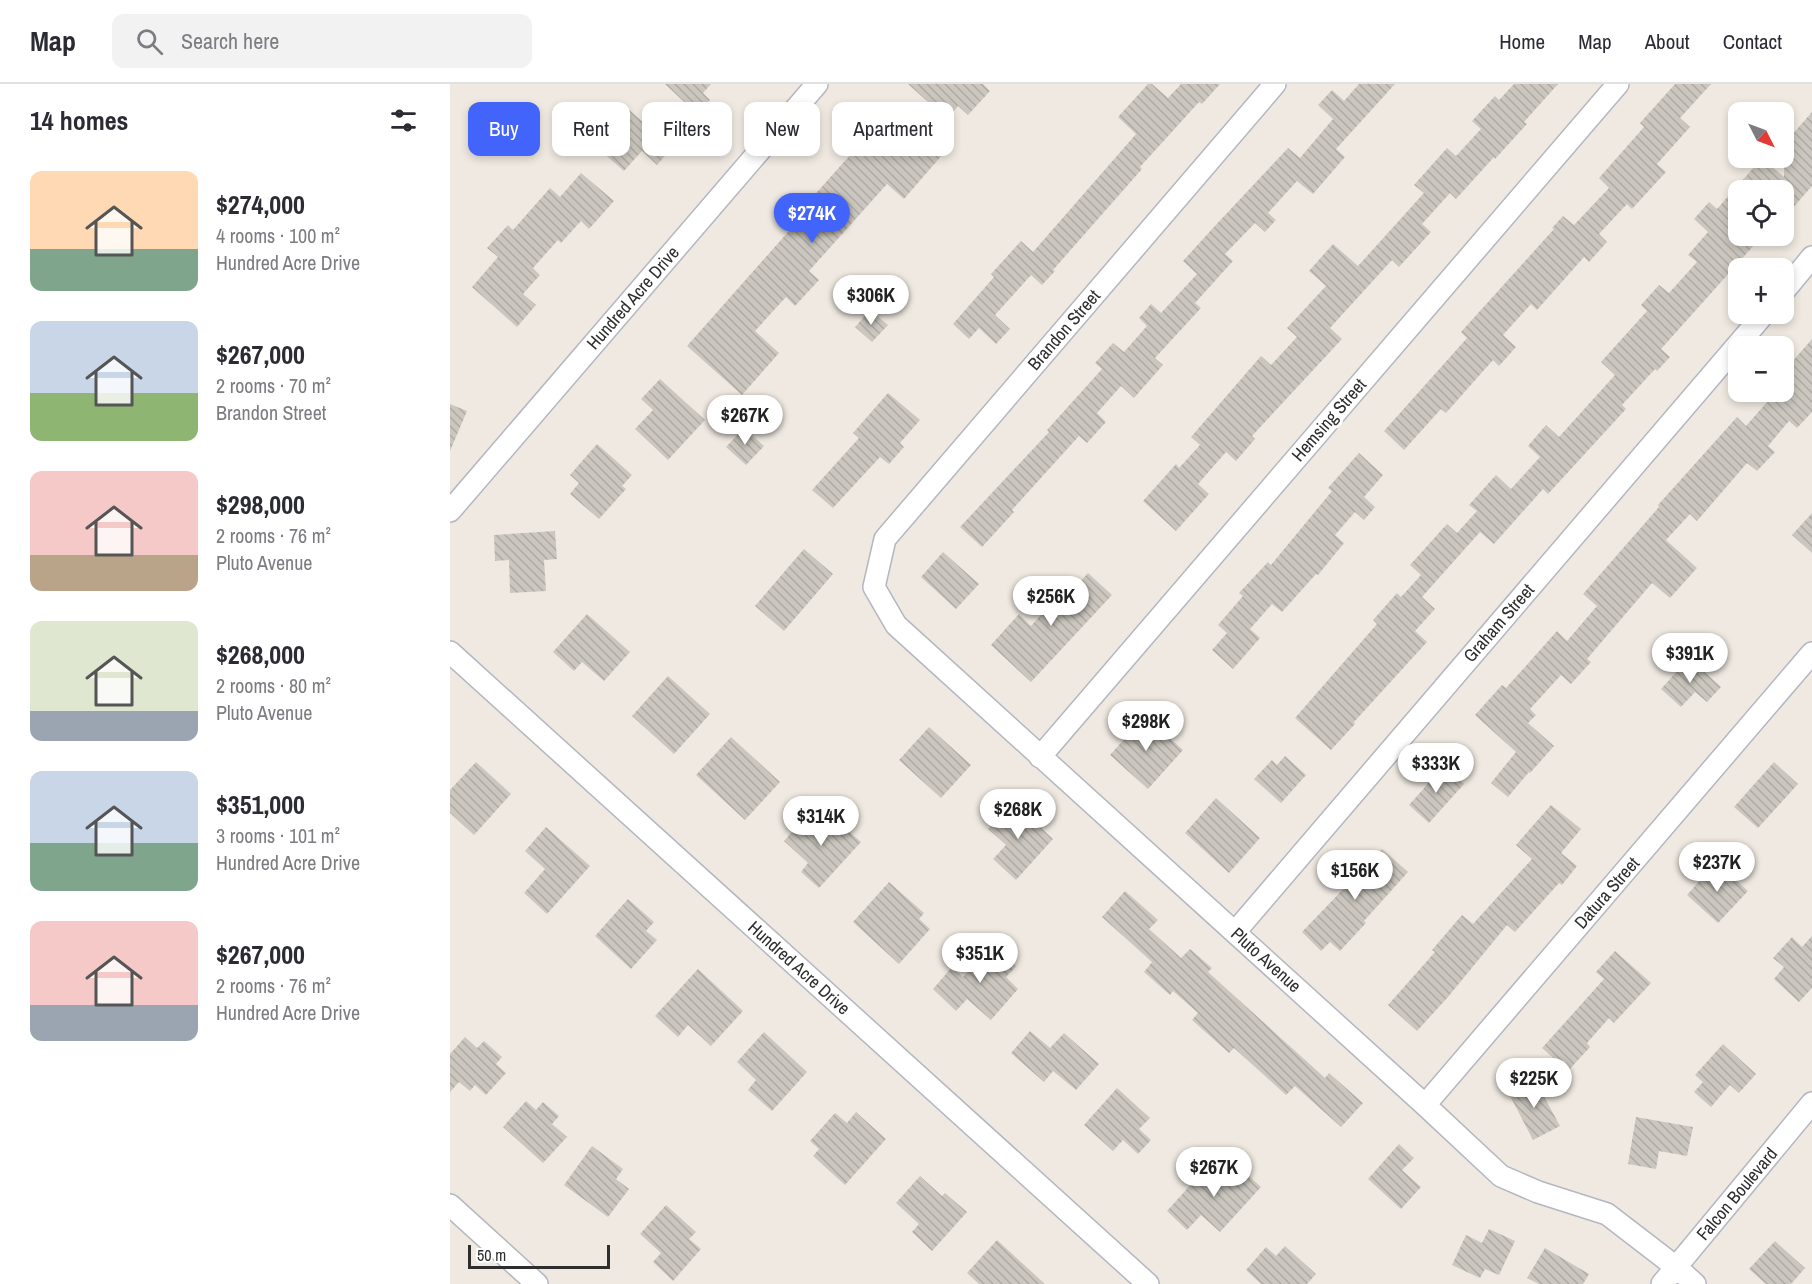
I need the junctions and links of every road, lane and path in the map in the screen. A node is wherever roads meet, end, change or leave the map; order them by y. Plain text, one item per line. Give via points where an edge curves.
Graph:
1 (817, 84) edge
2 (1275, 84) edge
3 (1618, 84) edge
4 (1812, 258) edge
5 (1794, 279) edge
6 (1755, 324) edge
7 (450, 511) edge
8 (874, 587) joint
9 (450, 652) edge
10 (1812, 654) edge
11 (1040, 757) junction
12 (1235, 932) junction
13 (1812, 1103) edge
14 (1425, 1105) junction
15 (450, 1205) edge
16 (1676, 1267) junction
17 (537, 1284) edge
18 (1148, 1284) edge
19 (1662, 1284) edge
20 (1695, 1284) edge

1 - 7 street, Hundred Acre Drive
2 - 8 street, Brandon Street via 885,539
3 - 11 street, Hemsing Street
4 - 5 street
6 - 12 street, Graham Street
8 - 11 street, Pluto Avenue via 896,625
9 - 18 street, Hundred Acre Drive
10 - 14 street, Datura Street
11 - 12 street, Pluto Avenue
12 - 14 street, Pluto Avenue
13 - 16 street, Falcon Boulevard
14 - 16 street, Pluto Avenue via 1501,1176 1607,1214
15 - 17 street
16 - 19 street, Falcon Boulevard
16 - 20 street, Pluto Avenue

